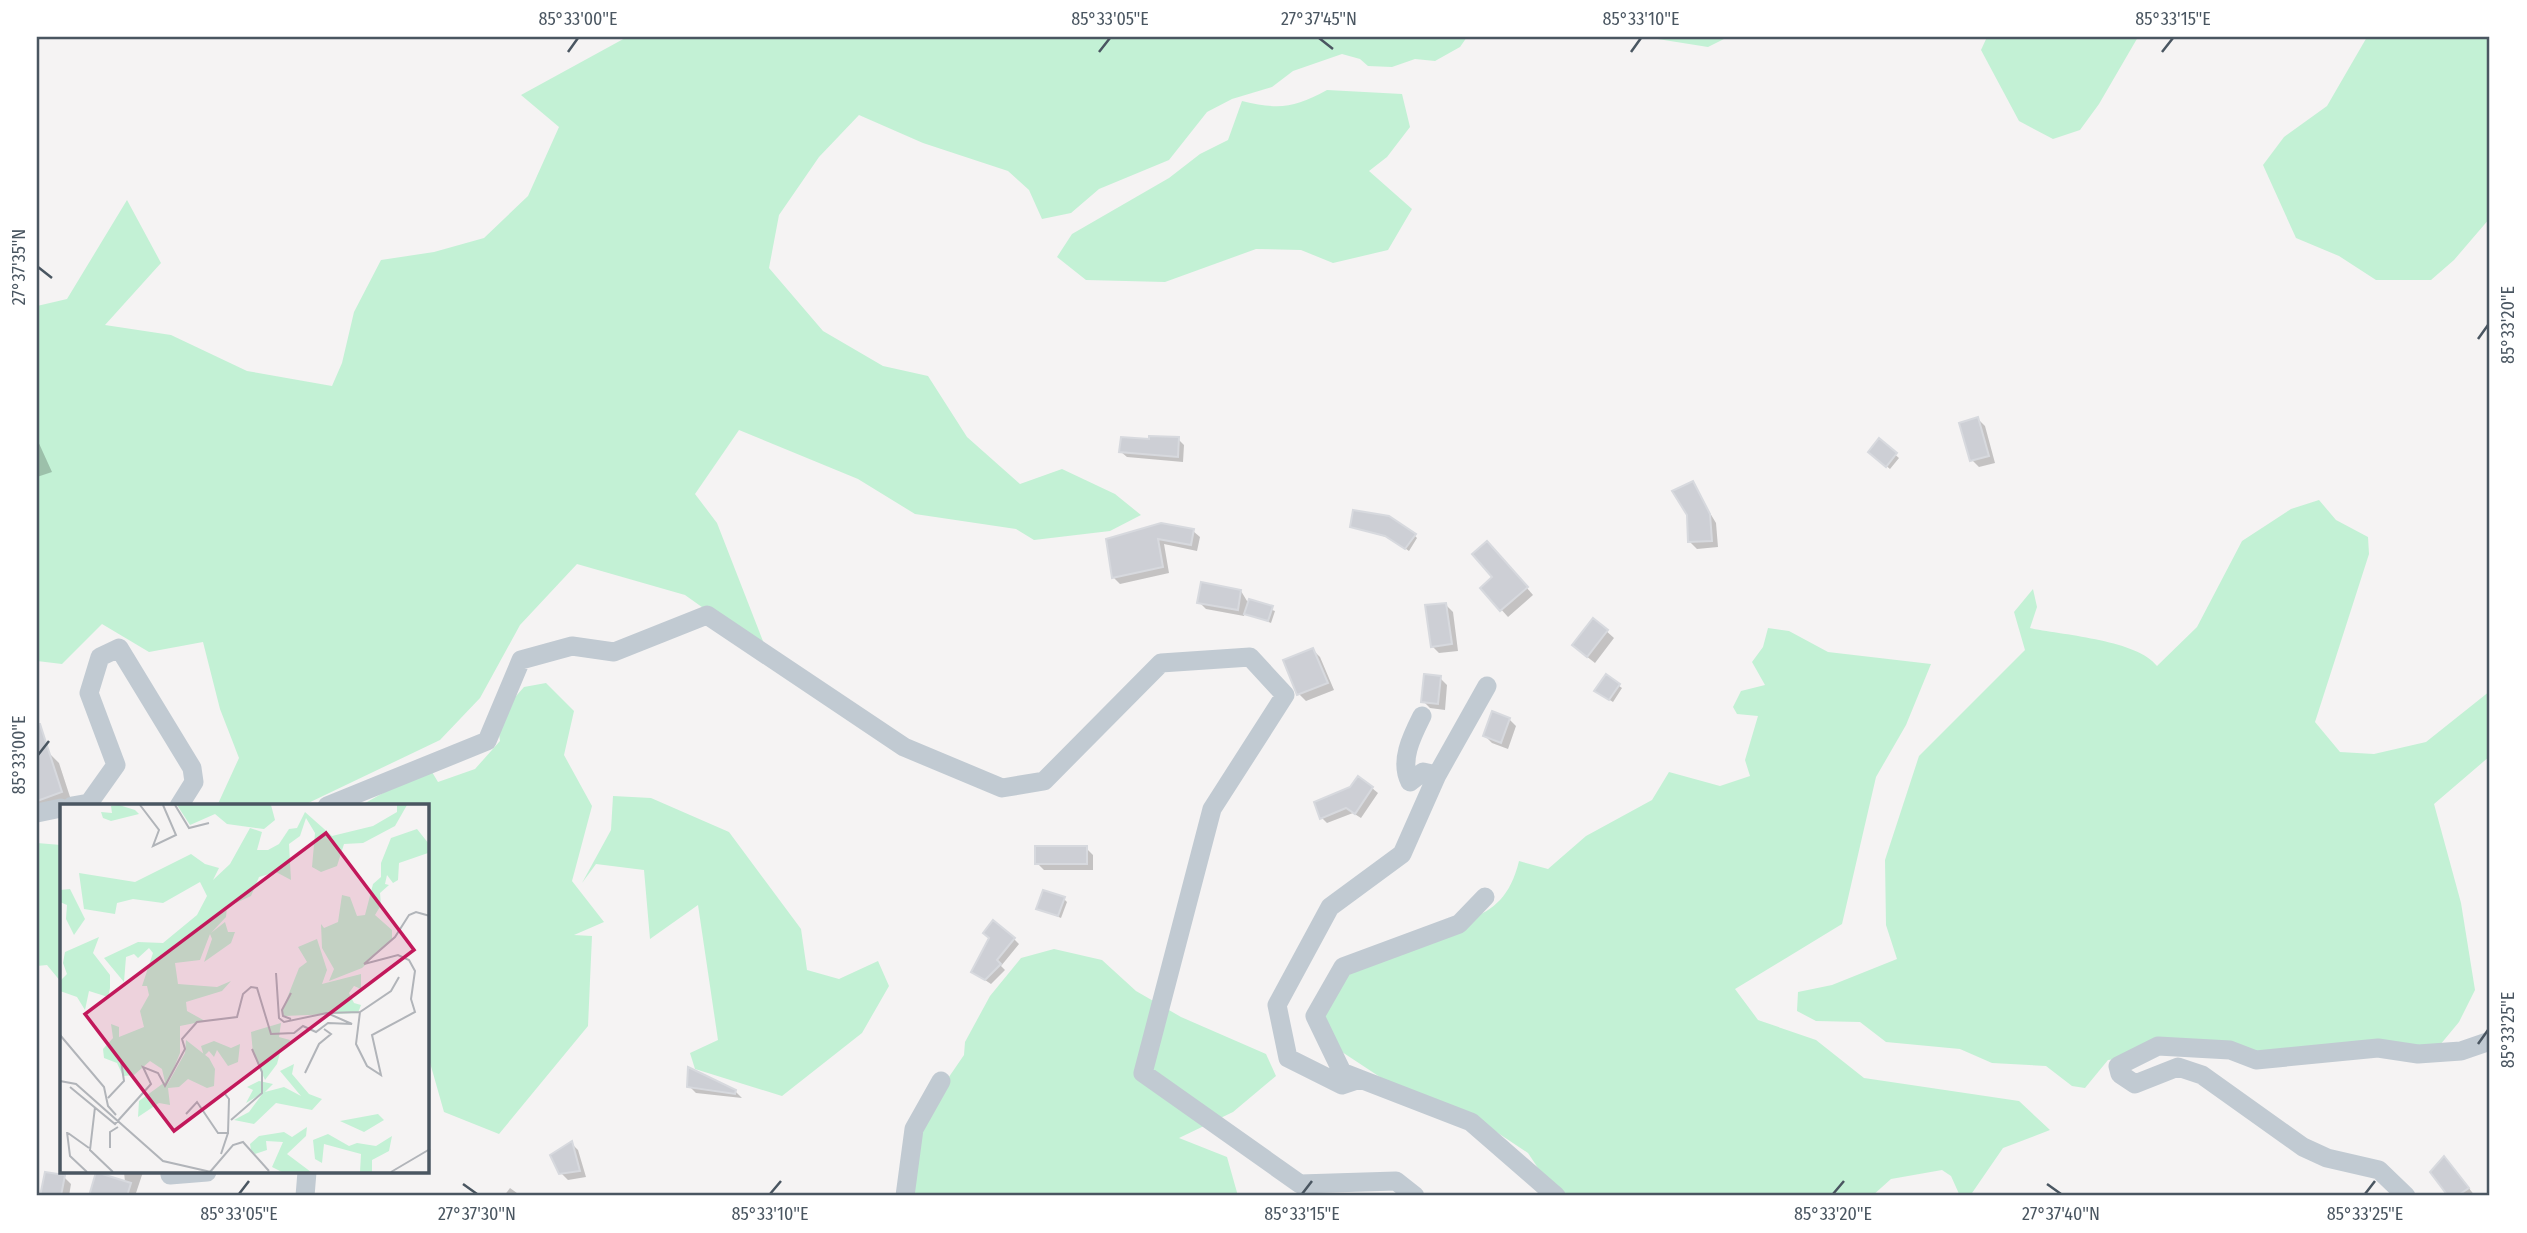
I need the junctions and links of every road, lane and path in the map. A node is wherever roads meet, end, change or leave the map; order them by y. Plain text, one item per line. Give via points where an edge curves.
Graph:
1 (1486, 686) dead end
2 (1422, 716) dead end
3 (1437, 775) junction
4 (80, 804) edge
5 (180, 804) edge
6 (332, 804) edge
7 (60, 808) edge
8 (37, 813) edge
9 (1485, 897) dead end
10 (2490, 1041) edge
11 (1360, 1079) junction
12 (941, 1081) dead end
13 (182, 1174) edge
14 (307, 1174) edge
15 (170, 1175) dead end
16 (305, 1196) edge
17 (905, 1196) edge
18 (1415, 1196) edge
19 (1556, 1196) edge
20 (2406, 1196) edge

1 - 3 street
2 - 3 street via 1405,756 1404,771 1410,782 1423,772
3 - 11 street via 1402,854 1330,907 1277,1005 1288,1058 1342,1084
4 - 5 street via 116,765 89,693 100,657 120,648 192,768 194,782
6 - 18 street via 487,741 521,660 572,646 614,652 708,615 904,747 1002,788 1044,781 1161,663 1250,657 1285,695 1212,809 1143,1073 1300,1185 1396,1181
7 - 8 street
9 - 11 street via 1459,924 1343,967 1315,1016 1342,1072
10 - 20 street via 2461,1051 2418,1054 2378,1048 2256,1060 2230,1050 2158,1046 2118,1066 2120,1074 2135,1084 2178,1067 2202,1075 2303,1147 2379,1171
11 - 19 street via 1471,1122
12 - 17 street via 914,1129
13 - 15 street
14 - 16 street

